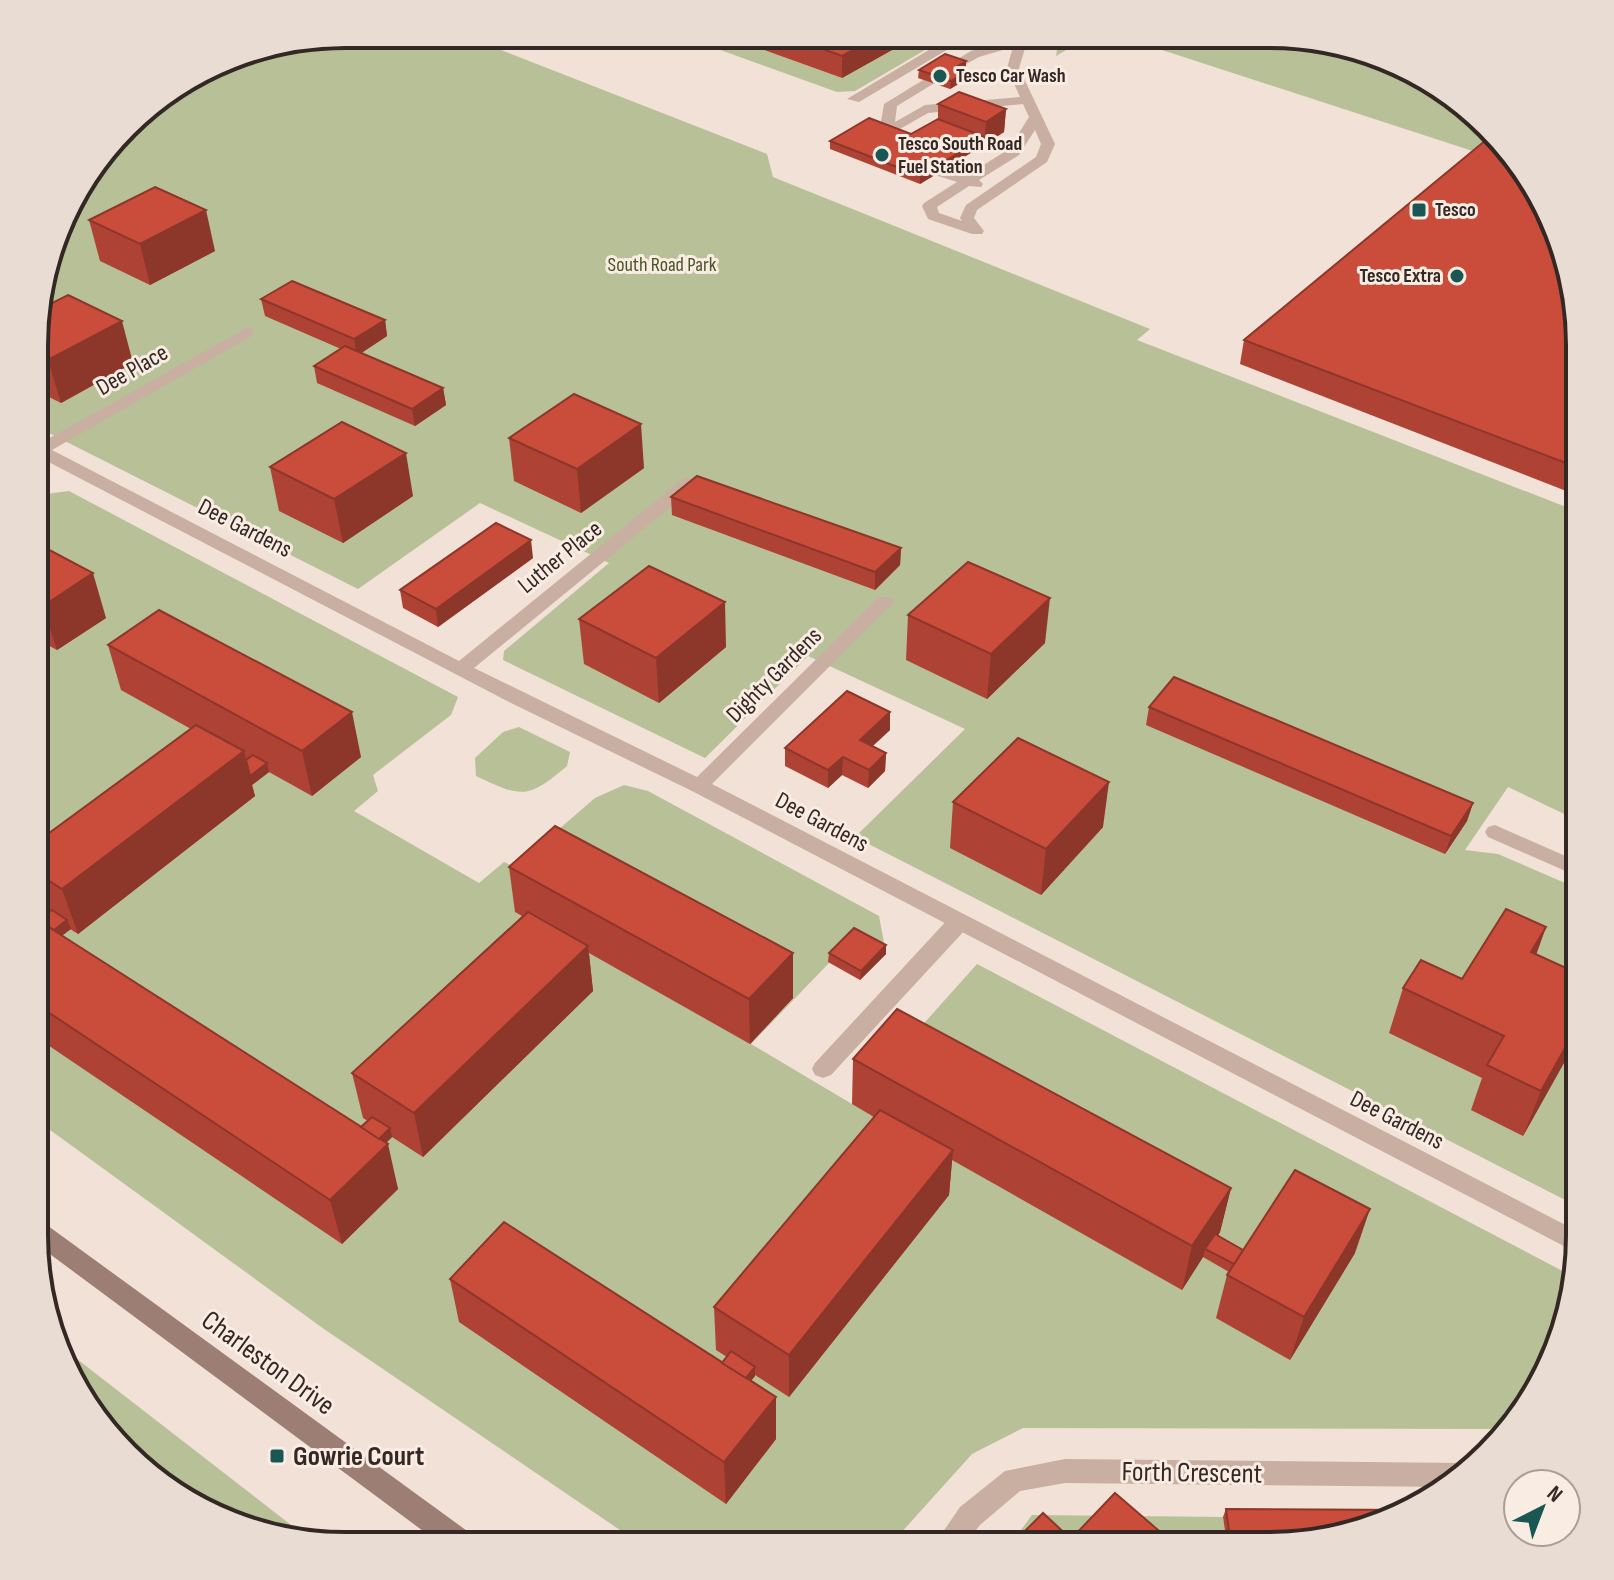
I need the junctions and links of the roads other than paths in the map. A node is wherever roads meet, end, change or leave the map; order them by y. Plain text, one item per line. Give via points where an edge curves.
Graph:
1 (941, 48) edge
2 (994, 48) edge
3 (1021, 48) edge
4 (954, 65) edge
5 (928, 81) edge
6 (854, 99) dead end
7 (1027, 100) junction
8 (1034, 120) junction
9 (940, 172) edge
10 (967, 182) junction
11 (999, 189) junction
12 (248, 332) dead end
13 (48, 456) edge
14 (48, 460) edge
15 (690, 482) edge
16 (885, 601) dead end
17 (461, 669) junction
18 (699, 786) junction
19 (1495, 832) dead end
20 (1566, 864) edge
21 (958, 923) junction
22 (823, 1069) dead end
23 (1566, 1237) edge
24 (48, 1240) edge
25 (1444, 1475) edge
26 (446, 1532) edge
27 (958, 1532) edge

1 - 6 street
2 - 4 street
3 - 7 street via 1013,68
5 - 7 street via 891,104 886,133 925,109
7 - 8 street
8 - 10 street via 1014,152
8 - 11 street via 1048,144 1042,159
9 - 10 street
10 - 11 street
10 - 11 street via 929,206 933,216 977,231 967,218 971,208
12 - 13 street, Dee Place
14 - 17 street, Dee Gardens
15 - 17 street, Luther Place
16 - 18 street, Dighty Gardens
17 - 18 street, Dee Gardens
18 - 21 street, Dee Gardens
19 - 20 street
21 - 22 street
21 - 23 street, Dee Gardens
24 - 26 street, Charleston Drive
25 - 27 street, Forth Crescent via 1065,1471 1014,1480

